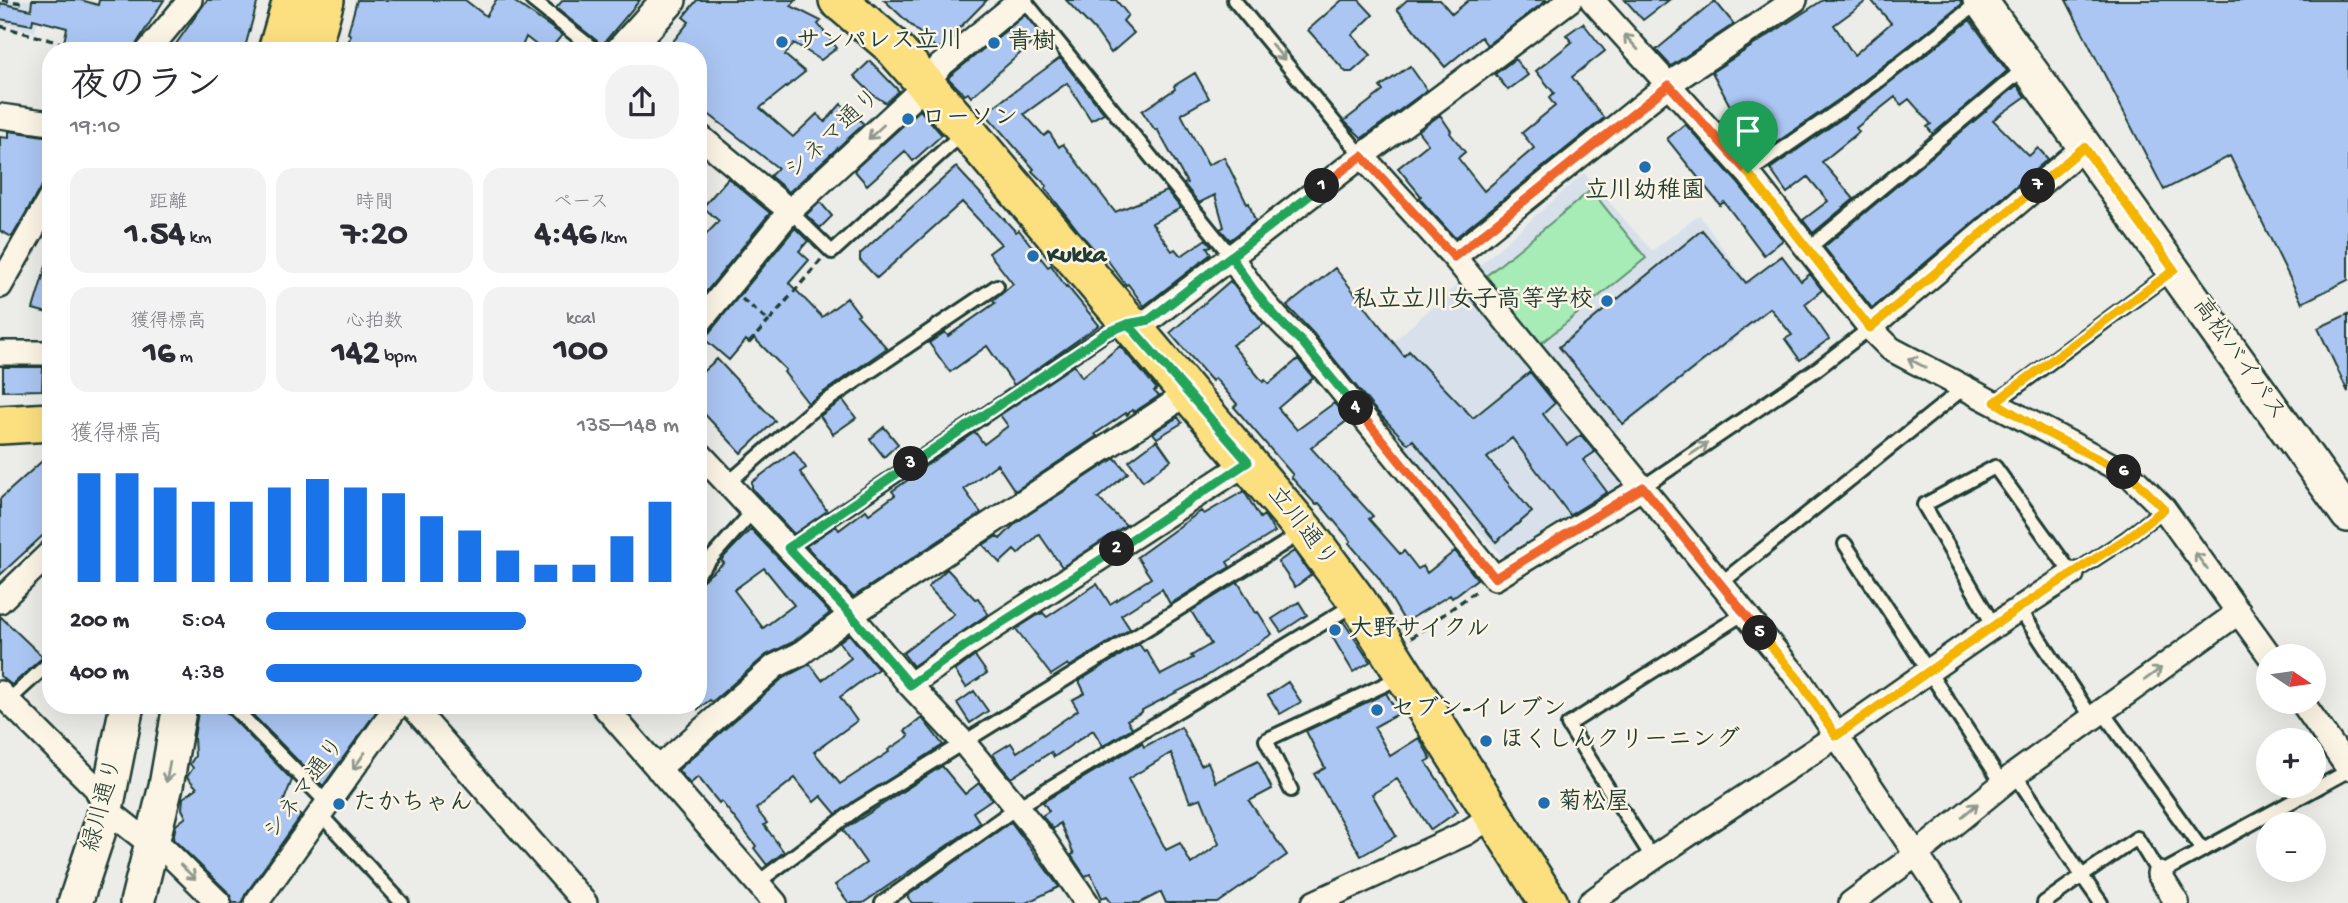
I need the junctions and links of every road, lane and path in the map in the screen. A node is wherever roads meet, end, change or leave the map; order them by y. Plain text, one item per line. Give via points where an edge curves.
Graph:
1 (2, 0) edge
2 (23, 0) edge
3 (190, 0) edge
4 (292, 0) edge
5 (325, 0) edge
6 (532, 0) edge
7 (670, 0) edge
8 (838, 0) edge
9 (1023, 0) edge
10 (1234, 0) edge
11 (1570, 0) edge
12 (1592, 0) edge
13 (1795, 0) edge
14 (1980, 0) edge
15 (0, 26) edge
16 (57, 42) edge
17 (155, 42) edge
18 (280, 42) edge
19 (313, 42) edge
20 (585, 42) edge
21 (631, 42) edge
22 (2027, 66) junction
23 (926, 85) junction
24 (1669, 85) junction
25 (0, 116) edge
26 (42, 121) edge
27 (966, 130) junction
28 (707, 142) edge
29 (2084, 147) junction
30 (1362, 156) junction
31 (1748, 173) junction
32 (790, 211) junction
33 (42, 213) edge
34 (1808, 249) junction
35 (832, 252) junction
36 (1231, 256) junction
37 (1454, 257) junction
38 (2174, 270) junction
39 (0, 286) edge
40 (727, 286) junction
41 (997, 286) dead end
42 (707, 310) edge
43 (769, 321) junction
44 (1128, 324) junction
45 (1870, 328) junction
46 (749, 343) dead end
47 (0, 353) edge
48 (42, 353) edge
49 (1965, 387) junction
50 (1186, 390) junction
51 (1995, 402) junction
52 (42, 423) edge
53 (0, 425) edge
54 (707, 462) edge
55 (1248, 462) junction
56 (728, 483) junction
57 (1643, 487) junction
58 (2164, 509) junction
59 (753, 511) junction
60 (2348, 516) edge
61 (1305, 531) junction
62 (1845, 544) dead end
63 (788, 548) junction
64 (42, 561) edge
65 (707, 563) edge
66 (2072, 574) junction
67 (1495, 578) junction
68 (1720, 584) junction
69 (0, 601) edge
70 (1358, 602) junction
71 (2019, 608) junction
72 (2239, 612) junction
73 (1743, 614) junction
74 (851, 615) junction
75 (1994, 626) junction
76 (2262, 644) edge
77 (1405, 658) junction
78 (42, 668) edge
79 (1927, 671) junction
80 (910, 685) junction
81 (4, 697) edge
82 (125, 714) edge
83 (178, 714) edge
84 (239, 714) edge
85 (392, 714) edge
86 (419, 714) edge
87 (611, 714) edge
88 (2097, 714) junction
89 (2310, 714) edge
90 (1836, 736) junction
91 (964, 743) junction
92 (657, 769) junction
93 (2348, 770) edge
94 (2009, 779) junction
95 (1291, 790) dead end
96 (1016, 808) junction
97 (106, 809) junction
98 (324, 810) junction
99 (1492, 816) junction
100 (153, 846) junction
101 (2202, 850) junction
102 (1917, 853) junction
103 (1651, 858) junction
104 (2159, 874) junction
105 (2082, 876) junction
106 (757, 883) junction
107 (75, 903) edge
108 (137, 903) edge
109 (219, 903) edge
110 (256, 903) edge
111 (402, 903) edge
112 (585, 903) edge
113 (775, 903) edge
114 (883, 903) edge
115 (1087, 903) edge
116 (1314, 903) edge
117 (1549, 903) edge
118 (1590, 903) edge
119 (1851, 903) edge
120 (1950, 903) edge
121 (2044, 903) edge
122 (2101, 903) edge
123 (2177, 903) edge

1 - 2 path
3 - 17 street
4 - 18 main road
5 - 19 main road
6 - 20 lane
7 - 21 street
8 - 23 main road, 立川通り via 891,45
9 - 23 street, シネマ通り via 940,66
9 - 36 lane
10 -> 30 lane
11 - 30 street
24 -> 12 street
13 - 24 street
14 - 22 street, 高松バイパス
14 - 31 lane via 1852,101
15 - 16 path
22 - 29 street, 高松バイパス
22 - 34 lane
23 - 27 main road, 立川通り
23 -> 32 street, シネマ通り
24 - 31 street
24 - 37 street
25 - 26 street
27 - 35 lane
27 - 44 main road, 立川通り
28 - 32 street
29 - 38 street, 高松バイパス
29 - 45 street
30 - 36 street
30 - 37 street
31 - 34 street
32 - 35 lane
32 - 40 street, シネマ通り
33 - 39 street
34 - 45 street
35 - 43 path
36 - 44 street via 1149,320
36 - 67 street
37 - 57 street
38 - 51 lane
38 - 60 street, 高松バイパス
40 - 42 street, シネマ通り
40 - 43 path
41 - 56 lane via 810,412
43 - 46 path
44 - 50 main road, 立川通り
44 - 63 lane via 1106,333
49 -> 45 street via 1891,349
57 -> 45 lane
47 - 48 street
49 - 51 street
49 - 68 lane
50 - 55 main road, 立川通り
50 - 74 street
51 - 58 street via 2130,475
52 - 53 main road
54 - 56 street
55 - 61 main road, 立川通り
55 - 80 street
56 - 59 street
57 - 67 street
57 - 68 street
58 - 66 lane
72 -> 58 street
59 - 63 street
59 - 65 lane
61 - 70 main road, 立川通り
61 - 91 lane
62 - 79 lane
63 - 74 street
64 - 69 street
66 - 71 street
66 - 75 lane via 1995,467 1924,505
67 - 77 path
68 - 73 street
70 - 77 main road, 立川通り
70 - 96 lane
71 - 75 street
71 - 88 lane
72 - 76 street
88 -> 72 street
73 - 90 street via 1800,681
73 - 103 lane via 1568,725
74 - 80 street
74 - 92 street via 775,666
75 - 79 street
77 - 95 lane via 1266,740
77 - 99 main road, 立川通り
78 - 81 lane
79 - 90 street
79 - 94 lane
80 - 91 street
81 - 97 street via 96,788
82 - 97 street, 緑川通り
83 -> 100 street
84 - 98 lane
85 -> 98 street, シネマ通り
86 - 112 street
87 - 92 street
88 - 94 street
88 - 101 lane
89 - 93 street
90 - 102 street
90 - 103 street
91 - 96 street
91 - 106 lane via 858,808
92 - 106 street
93 - 101 lane
102 -> 94 street
94 - 105 lane
96 - 114 lane
96 - 115 street
97 - 100 street
97 - 107 street, 緑川通り
98 - 110 street, シネマ通り
98 - 111 lane
99 - 116 street via 1466,833
99 - 117 main road, 立川通り
100 - 108 street
100 -> 109 street via 164,849
101 - 104 lane
102 - 119 street
102 - 120 street
103 - 118 street
104 - 105 lane via 2137,838
104 - 123 street
105 - 121 lane
105 - 122 lane
106 - 113 street

